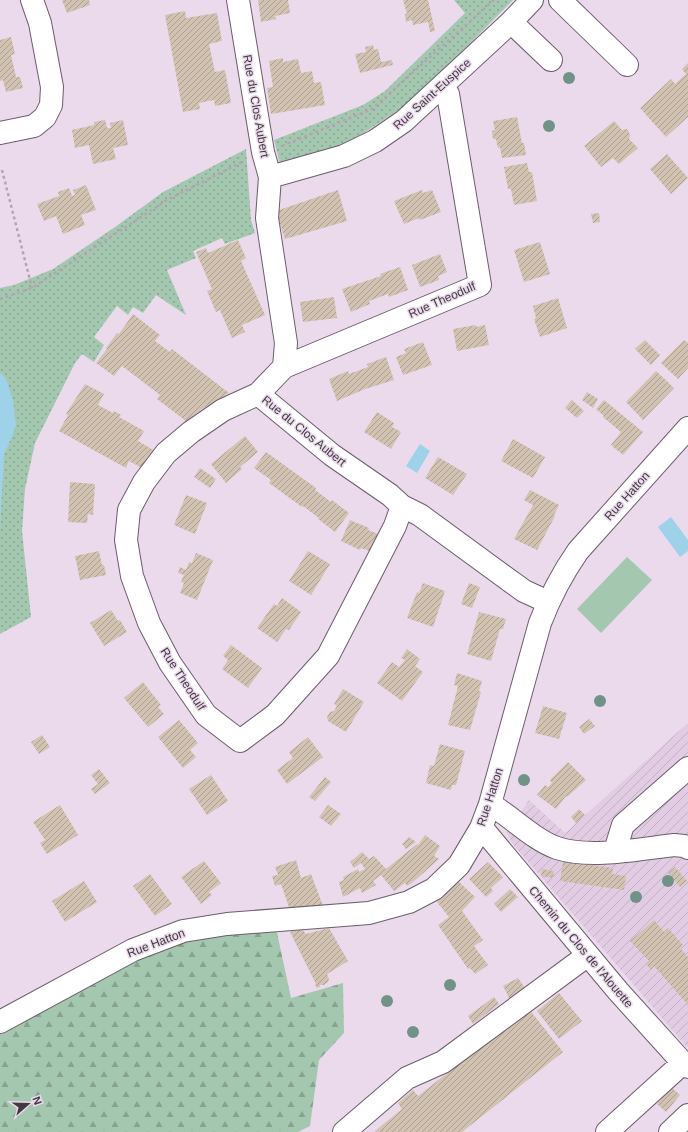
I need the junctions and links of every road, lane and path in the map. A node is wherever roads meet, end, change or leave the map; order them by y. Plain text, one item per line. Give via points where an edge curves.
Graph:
1 (32, 0) edge
2 (238, 0) edge
3 (494, 0) edge
4 (532, 0) edge
5 (560, 0) edge
6 (511, 22) junction
7 (551, 60) dead end
8 (627, 65) dead end
9 (442, 86) junction
10 (0, 133) edge
11 (263, 152) junction
12 (2, 170) dead end
13 (270, 177) junction
14 (32, 288) junction
15 (0, 299) edge
16 (284, 367) junction
17 (255, 396) junction
18 (688, 428) edge
19 (402, 506) junction
20 (548, 602) junction
21 (688, 768) edge
22 (490, 804) junction
23 (481, 828) junction
24 (688, 848) edge
25 (615, 851) junction
26 (588, 955) junction
27 (0, 1022) edge
28 (685, 1065) edge
29 (688, 1115) edge
30 (344, 1132) edge
31 (607, 1132) edge
32 (670, 1132) edge

1 - 10 street via 40,23 52,87 51,105 45,117 34,126
2 - 11 street, Rue du Clos Aubert
3 - 11 path via 372,109 284,146
4 - 6 street, Rue Saint-Euspice
5 - 8 street
6 - 7 street
6 - 9 street, Rue Saint-Euspice
9 - 13 street, Rue Saint-Euspice via 404,121 375,141 344,156
9 - 16 street, Rue Theodulf via 448,94 480,285
11 - 13 street, Rue du Clos Aubert
11 - 14 path via 167,200
12 - 14 path
13 - 16 street, Rue du Clos Aubert via 267,218 286,343
14 - 15 path
16 - 17 street, Rue du Clos Aubert
17 - 19 street, Rue du Clos Aubert
17 - 19 street, Rue Theodulf via 223,410 190,432 166,453 144,482 129,510 126,540 132,576 149,623 170,663 206,715 240,741 275,715 328,656 395,526
18 - 20 street, Rue Hatton via 578,551
19 - 20 street, Rue du Clos Aubert via 420,515 524,591
20 - 22 street, Rue Hatton
21 - 25 street via 623,824
22 - 23 street, Rue Hatton
22 - 25 street via 557,848 576,852
23 - 26 street, Chemin du Clos de l'Alouette
23 - 27 street, Rue Hatton via 459,865 434,889 409,902 368,913 227,924 182,931 133,950
24 - 25 street via 674,845
26 - 28 street, Chemin du Clos de l'Alouette
26 - 30 street via 443,1062 407,1078
28 - 31 street, Chemin du Clos de l'Alouette
29 - 32 street

